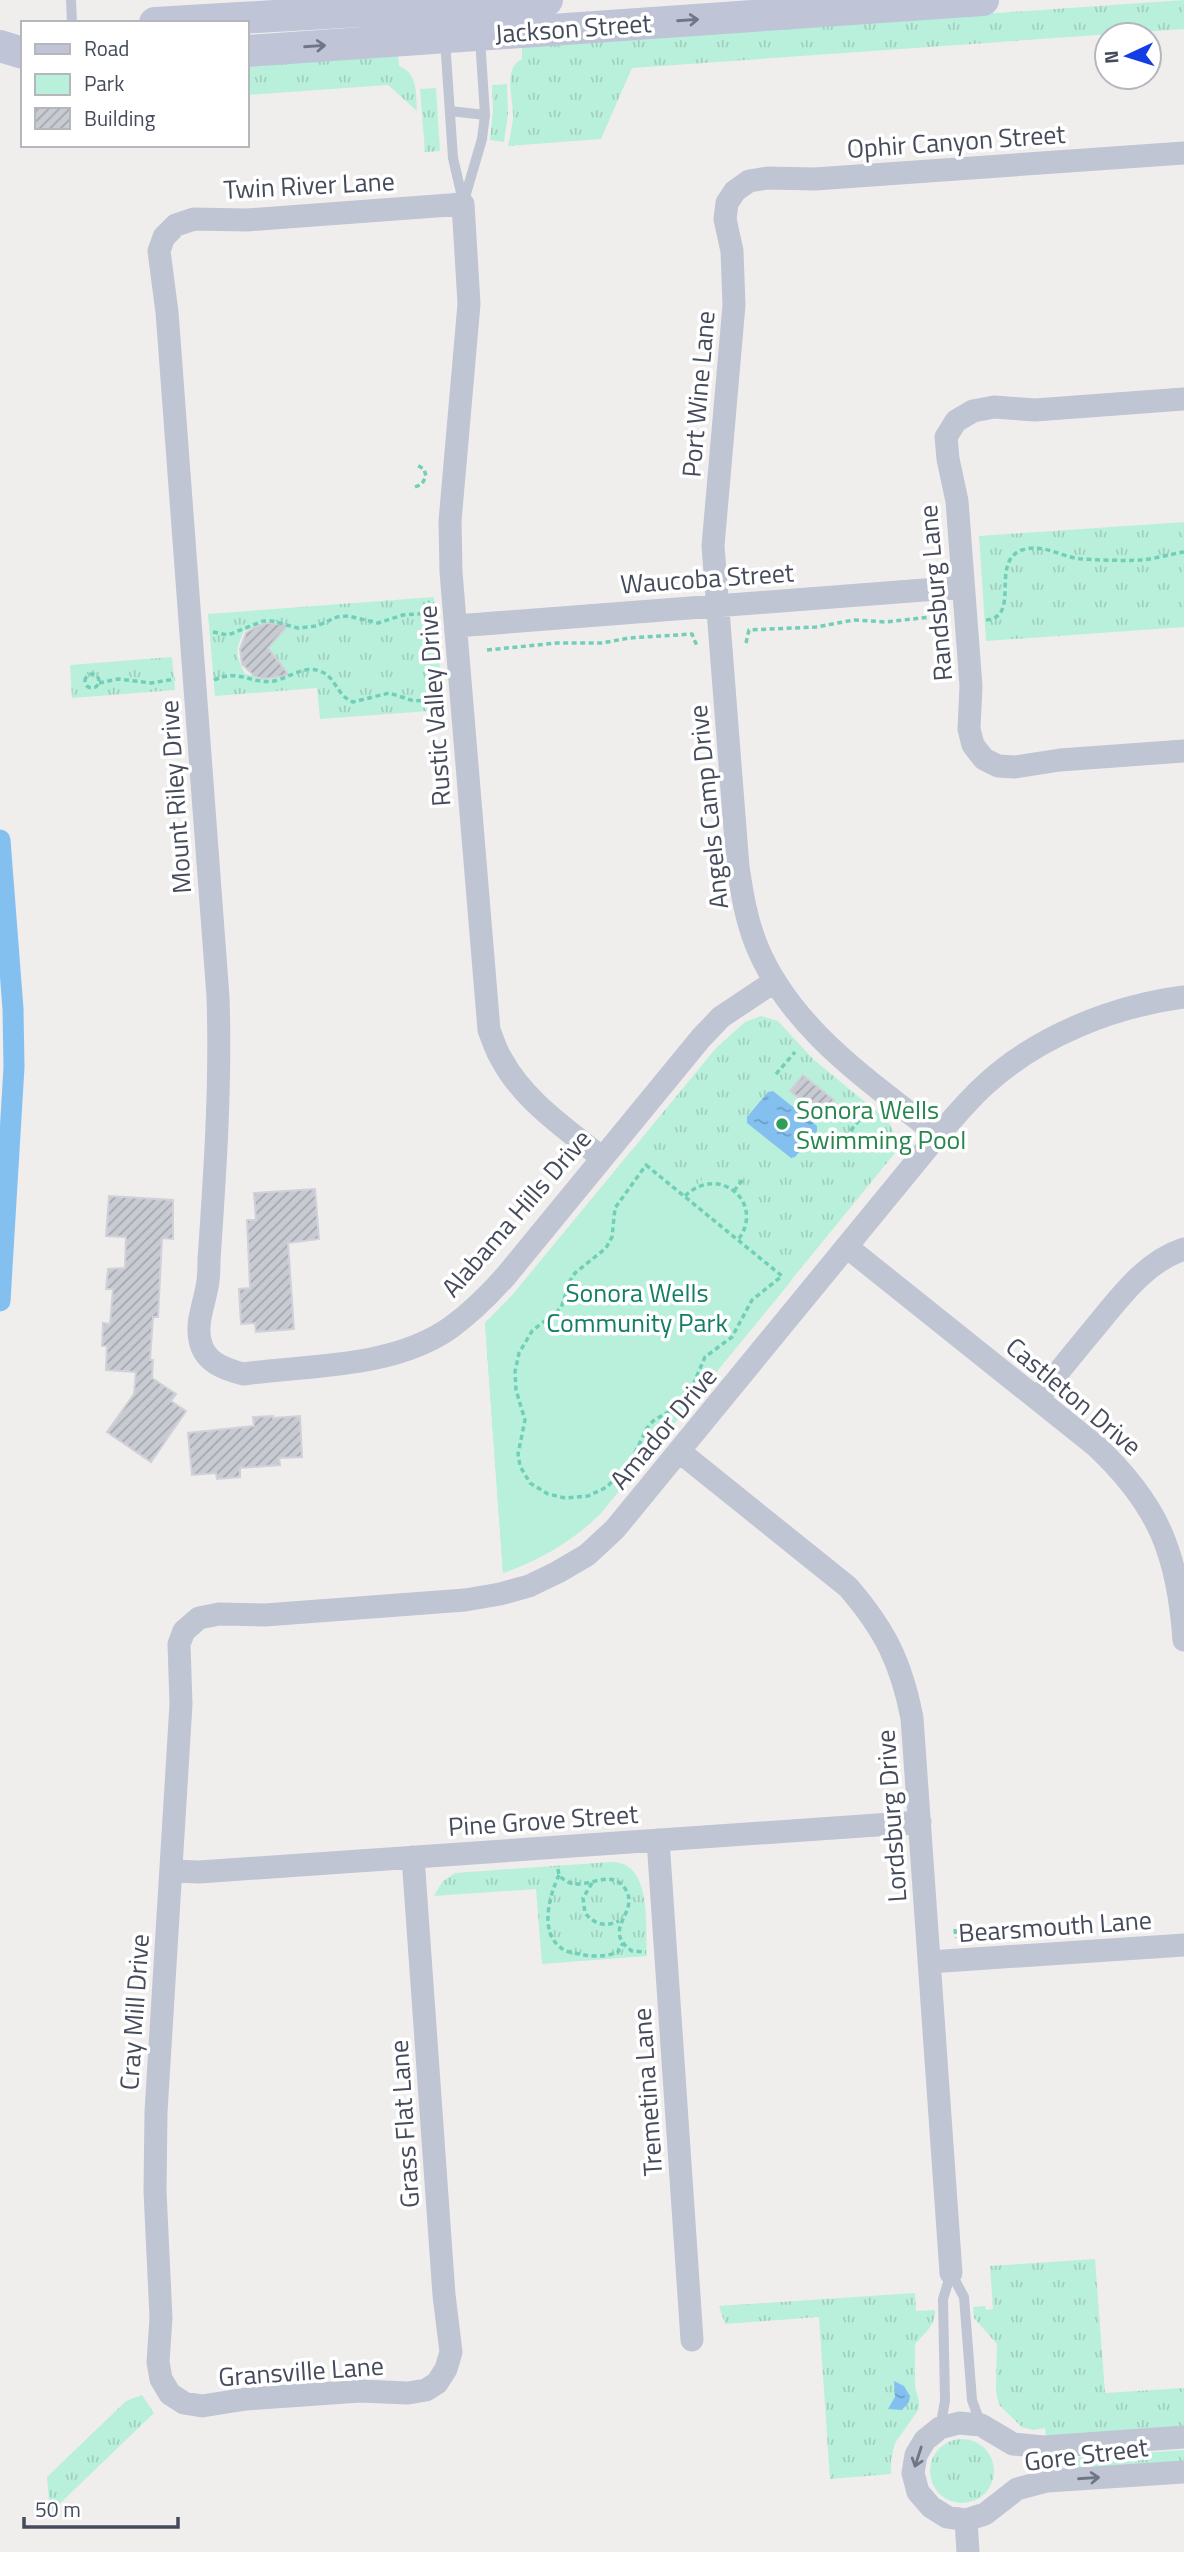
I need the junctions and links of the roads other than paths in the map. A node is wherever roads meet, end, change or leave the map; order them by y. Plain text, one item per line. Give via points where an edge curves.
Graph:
1 (71, 0) edge
2 (547, 0) edge
3 (983, 0) edge
4 (463, 17) edge
5 (72, 21) edge
6 (248, 21) edge
7 (21, 32) edge
8 (0, 37) edge
9 (0, 46) edge
10 (248, 51) edge
11 (21, 52) edge
12 (450, 111) junction
13 (485, 115) junction
14 (1184, 153) edge
15 (735, 191) joint
16 (463, 204) junction
17 (164, 237) joint
18 (1184, 399) edge
19 (963, 587) junction
20 (717, 606) junction
21 (456, 626) junction
22 (1184, 751) edge
23 (775, 981) junction
24 (1184, 996) edge
25 (938, 1135) junction
26 (602, 1158) junction
27 (847, 1247) junction
28 (1184, 1248) edge
29 (205, 1353) joint
30 (1037, 1399) junction
31 (680, 1452) junction
32 (184, 1631) joint
33 (1184, 1640) edge
34 (920, 1822) junction
35 (658, 1840) junction
36 (413, 1857) junction
37 (171, 1871) junction
38 (1184, 1945) edge
39 (929, 1962) junction
40 (951, 2273) junction
41 (967, 2336) junction
42 (944, 2337) junction
43 (692, 2340) dead end
44 (437, 2383) joint
45 (170, 2394) joint
46 (981, 2425) junction
47 (940, 2428) junction
48 (1184, 2437) edge
49 (1184, 2472) edge
50 (966, 2519) junction
51 (968, 2552) edge

1 - 5 lane
2 - 4 street, Jackson Street
4 -> 3 street, Jackson Street
4 - 6 street, Jackson Street
10 -> 4 street, Jackson Street
4 - 12 lane, Rustic Valley Drive
4 - 13 lane, Rustic Valley Drive
7 - 8 street
9 - 11 street
12 - 13 lane
12 - 16 lane, Rustic Valley Drive via 453,158
13 - 16 lane, Rustic Valley Drive
14 - 15 street, Ophir Canyon Street via 815,179 768,178 749,181
15 - 20 street, Port Wine Lane via 725,219 732,251 734,305 713,546
16 - 17 street, Twin River Lane via 194,219 176,225
16 - 21 street, Rustic Valley Drive via 469,304 450,522
17 - 29 street, Mount Riley Drive via 159,266 168,323 218,997 219,1116 208,1285 199,1339
18 - 19 street, Randsburg Lane via 1035,410 994,407 973,411 956,421 946,437 957,500
19 - 20 street, Waucoba Street
19 - 22 street, Randsburg Lane via 971,686 969,729 973,746 984,759 998,766 1015,766
20 - 21 street, Waucoba Street
20 - 23 street, Angels Camp Drive via 744,906
21 - 26 street, Rustic Valley Drive via 489,1030 520,1086
23 - 25 street, Angels Camp Drive via 795,1011 832,1050
23 - 26 street, Alabama Hills Drive via 721,1017
24 - 25 street, Amador Drive via 1130,1008 1055,1038 987,1083
25 - 27 street, Amador Drive
26 - 29 street, Alabama Hills Drive via 482,1303 447,1329 381,1357 243,1374 222,1368
27 - 30 street, Castleton Drive
27 - 31 street, Amador Drive
28 - 30 street via 1139,1277
30 - 33 street, Castleton Drive via 1119,1468 1151,1511 1173,1562
31 - 32 street, Amador Drive via 596,1546 529,1586 466,1600 265,1615 219,1614 199,1618
31 - 34 street, Lordsburg Drive via 848,1587 870,1614 905,1681
32 - 37 street, Cray Mill Drive
34 - 35 street, Pine Grove Street
34 - 39 street, Lordsburg Drive
35 - 36 street, Pine Grove Street
35 - 43 street, Tremetina Lane
36 - 37 street, Pine Grove Street
36 - 44 street, Grass Flat Lane via 451,2352
37 - 45 street, Cray Mill Drive via 155,2191 158,2362
38 - 39 street, Bearsmouth Lane
39 - 40 street, Lordsburg Drive
40 - 41 lane, Lordsburg Drive via 964,2297
40 - 42 lane, Lordsburg Drive via 943,2299
41 - 42 lane
41 - 46 lane, Lordsburg Drive via 972,2400
42 - 47 lane, Lordsburg Drive via 945,2401
44 - 45 street, Gransville Lane via 408,2393 360,2391 202,2406 184,2403
46 - 47 street via 959,2423
46 - 48 street, Gore Street via 1013,2444 1044,2447
47 -> 50 street via 916,2455 918,2492 947,2517
50 -> 49 street, Gore Street via 985,2514 1017,2489 1046,2481
50 - 51 street

